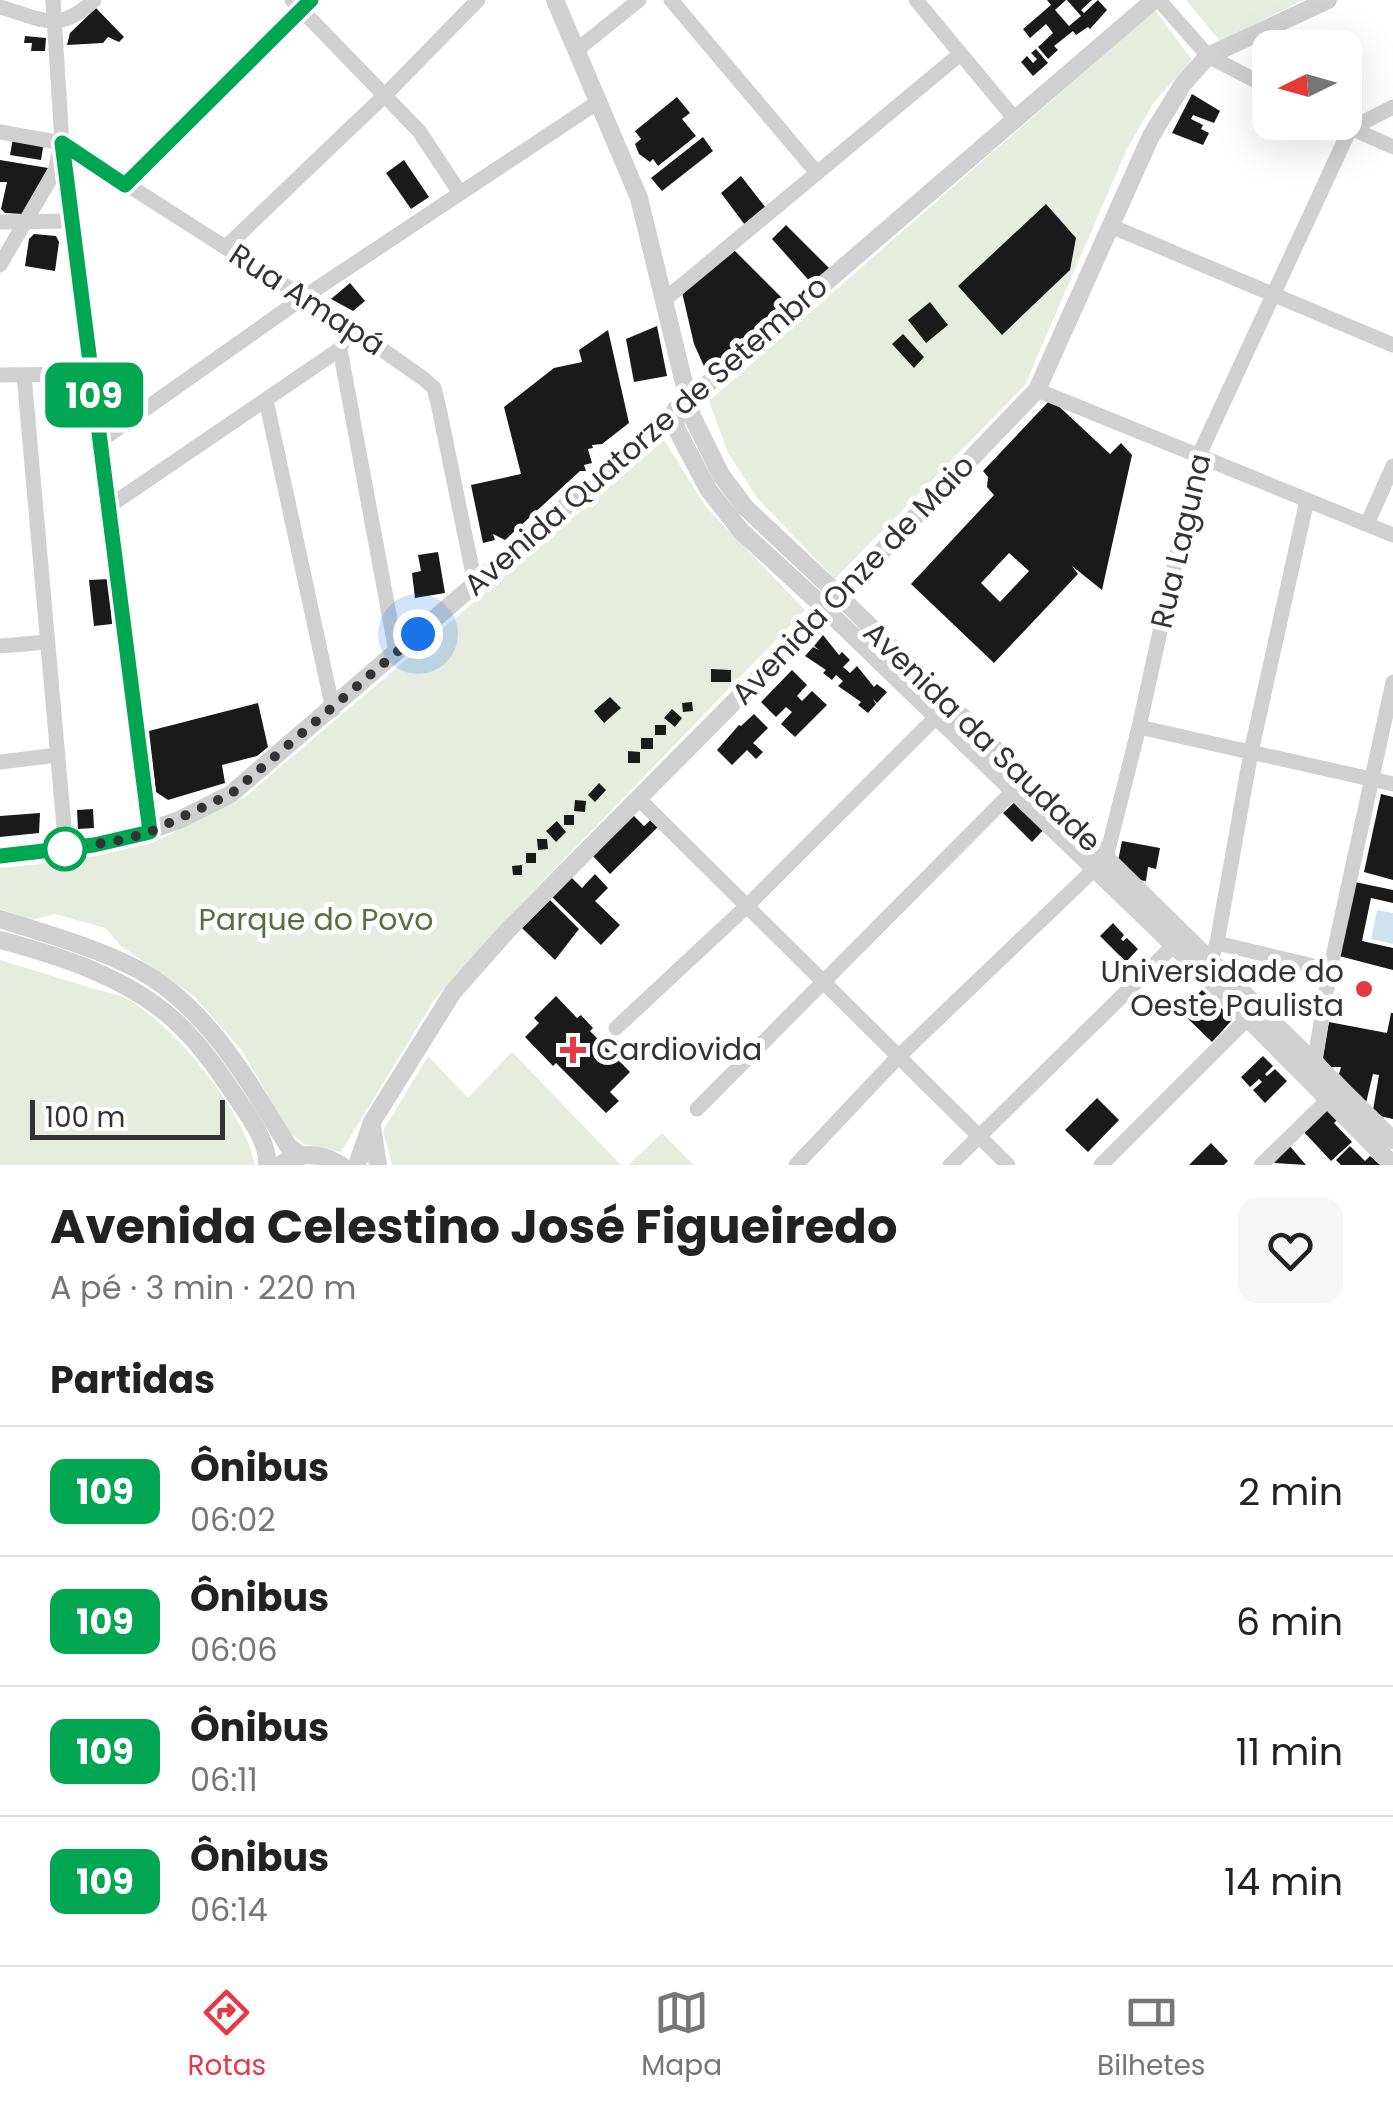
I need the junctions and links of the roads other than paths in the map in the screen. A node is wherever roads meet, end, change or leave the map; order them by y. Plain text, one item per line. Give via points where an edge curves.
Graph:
1 (53, 0) edge
2 (94, 0) edge
3 (478, 0) edge
4 (556, 0) edge
5 (639, 0) edge
6 (671, 0) edge
7 (939, 0) edge
8 (1157, 0) edge
9 (1328, 0) edge
10 (301, 3) edge
11 (921, 6) edge
12 (0, 7) edge
13 (55, 22) junction
14 (576, 50) junction
15 (960, 55) junction
16 (1208, 56) junction
17 (1252, 79) edge
18 (384, 96) junction
19 (598, 102) junction
20 (1393, 106) edge
21 (1014, 118) junction
22 (1362, 119) edge
23 (0, 132) edge
24 (1362, 134) edge
25 (1338, 140) edge
26 (62, 143) junction
27 (1393, 148) edge
28 (816, 172) junction
29 (125, 185) junction
30 (460, 193) junction
31 (0, 222) edge
32 (72, 222) junction
33 (25, 224) junction
34 (1113, 226) junction
35 (226, 247) junction
36 (0, 265) edge
37 (1274, 295) junction
38 (304, 297) junction
39 (663, 301) junction
40 (350, 327) junction
41 (1393, 345) edge
42 (340, 349) junction
43 (92, 374) junction
44 (24, 375) junction
45 (1, 377) edge
46 (1037, 390) junction
47 (266, 400) junction
48 (682, 405) junction
49 (100, 441) junction
50 (1198, 454) junction
51 (1393, 466) edge
52 (1307, 500) junction
53 (108, 508) junction
54 (1367, 524) junction
55 (1393, 535) edge
56 (475, 584) junction
57 (833, 603) junction
58 (48, 642) junction
59 (0, 646) edge
60 (396, 652) junction
61 (1393, 682) edge
62 (332, 710) junction
63 (937, 716) junction
64 (1138, 727) junction
65 (1252, 752) junction
66 (58, 755) junction
67 (0, 762) edge
68 (1372, 779) junction
69 (1019, 784) junction
70 (1393, 784) edge
71 (639, 799) junction
72 (150, 832) junction
73 (66, 849) junction
74 (0, 856) edge
75 (1100, 864) junction
76 (747, 906) junction
77 (0, 919) edge
78 (0, 940) edge
79 (1174, 945) junction
80 (1211, 959) junction
81 (1330, 970) junction
82 (823, 980) junction
83 (1247, 1019) junction
84 (616, 1028) dead end
85 (898, 1057) junction
86 (1312, 1074) junction
87 (1333, 1095) junction
88 (697, 1109) dead end
89 (372, 1122) junction
90 (978, 1136) junction
91 (1393, 1140) edge
92 (300, 1155) junction
93 (267, 1165) edge
94 (280, 1165) edge
95 (341, 1165) edge
96 (357, 1165) edge
97 (378, 1165) edge
98 (796, 1165) edge
99 (950, 1165) edge
100 (1008, 1165) edge
101 (1101, 1165) edge
102 (1261, 1165) edge
103 (1393, 1165) edge

1 - 13 street
2 - 13 street via 68,21
3 - 18 street
4 - 14 street, Avenida da Saudade
5 - 14 street
6 - 28 street
7 - 11 street
8 - 16 street
8 - 21 street, Avenida Quatorze de Setembro
9 - 16 street, Avenida Onze de Maio
10 - 18 street
10 - 29 street
11 - 15 street
12 - 13 street
13 - 26 street
14 - 19 street, Avenida da Saudade
15 - 21 street
15 - 28 street
16 - 17 street
16 - 34 street, Avenida Onze de Maio via 1151,136
18 - 30 street via 418,131
18 - 35 street
19 - 30 street
19 - 39 street, Avenida da Saudade via 638,198
20 - 22 street
21 - 48 street, Avenida Quatorze de Setembro
23 - 26 street, Rua Amapá
24 - 27 street
25 - 37 street, Rua Laguna
26 - 29 street, Rua Amapá
26 - 32 street
26 - 33 street via 55,171
28 - 39 street
29 - 35 street, Rua Amapá
30 - 38 street
31 - 33 street
32 - 33 street
32 - 43 street
33 - 36 street
34 - 37 street
34 - 46 street, Avenida Onze de Maio
35 - 38 street, Rua Amapá
37 - 41 street
37 - 50 street, Rua Laguna
38 - 40 street, Rua Amapá
38 - 49 street
39 - 48 street, Avenida da Saudade
40 - 42 street
40 - 56 street, Rua Amapá via 434,388
42 - 47 street
42 - 60 street
43 - 44 street
43 - 49 street
44 - 45 street
44 - 58 street
46 - 50 street
46 - 57 street, Avenida Onze de Maio
47 - 53 street
47 - 62 street
48 - 56 street, Avenida Quatorze de Setembro
48 - 57 street, Avenida da Saudade via 676,428 708,489 741,531
49 - 53 street
50 - 52 street
50 - 64 street, Rua Laguna
51 - 54 street
52 - 54 street
52 - 65 street
53 - 72 street
54 - 55 street
56 - 60 street, Avenida Quatorze de Setembro
57 - 63 street, Avenida da Saudade
57 - 69 street, Avenida da Saudade
57 - 71 street, Avenida Onze de Maio
58 - 59 street
58 - 66 street
60 - 62 street, Avenida Quatorze de Setembro
61 - 68 street
62 - 72 street, Avenida Quatorze de Setembro via 231,794
63 - 69 street, Avenida da Saudade
63 - 76 street
64 - 65 street
64 - 75 street, Rua Laguna
65 - 68 street
65 - 80 street
66 - 67 street
66 - 73 street
68 - 70 street
68 - 81 street
69 - 75 street, Avenida da Saudade
69 - 82 street
71 - 76 street
71 - 89 street, Avenida Onze de Maio via 453,992
72 - 73 street, Avenida Quatorze de Setembro
73 - 74 street, Avenida Quatorze de Setembro
75 - 79 street, Avenida da Saudade
75 - 80 street, Avenida da Saudade
75 - 85 street
76 - 82 street
76 - 84 street
77 - 92 street via 94,950 177,996 209,1029
78 - 93 street via 85,967 174,1019 246,1112
79 - 80 street, Avenida da Saudade
79 - 90 street
80 - 81 street
80 - 83 street, Avenida da Saudade
80 - 86 street, Avenida da Saudade
81 - 86 street
82 - 85 street
82 - 88 street
83 - 86 street, Avenida da Saudade
83 - 101 street
85 - 90 street
85 - 98 street
86 - 87 street, Avenida da Saudade
87 - 91 street, Avenida da Saudade
87 - 102 street
87 - 103 street, Avenida da Saudade
89 - 96 street, Avenida Onze de Maio
89 - 97 street
90 - 99 street
90 - 100 street
92 - 94 street
92 - 95 street

